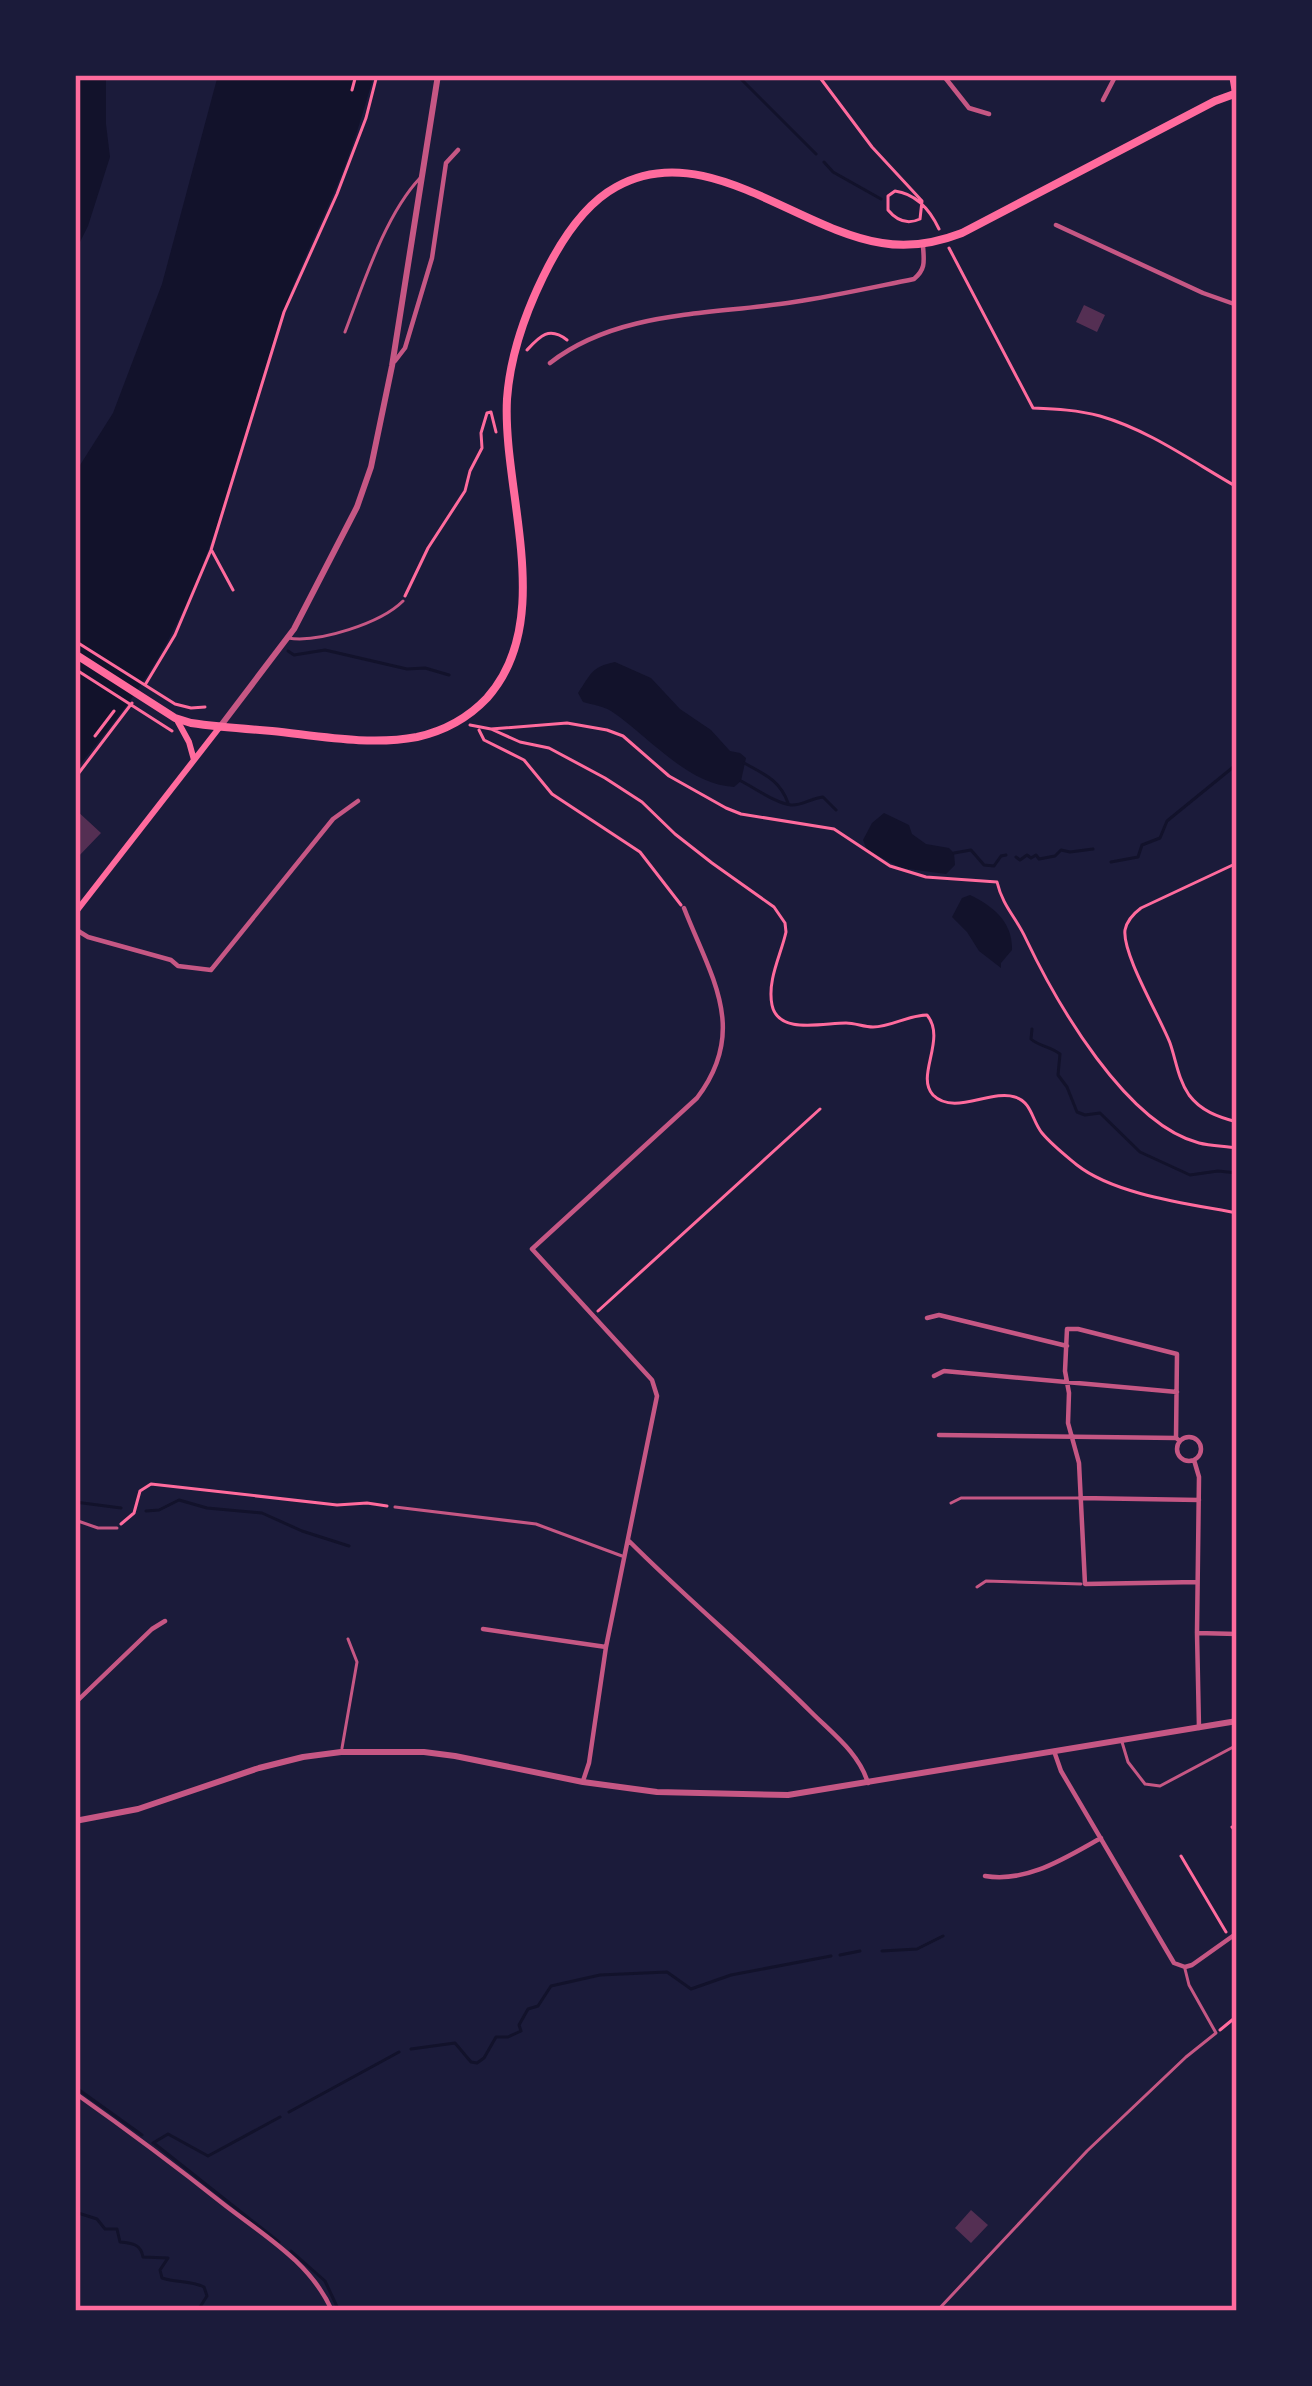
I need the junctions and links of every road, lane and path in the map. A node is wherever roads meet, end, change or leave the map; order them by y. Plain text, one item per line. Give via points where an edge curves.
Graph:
1 (356, 75) edge
2 (377, 75) edge
3 (438, 75) edge
4 (818, 75) edge
5 (943, 75) edge
6 (1116, 75) edge
7 (1232, 75) edge
8 (352, 90) dead end
9 (1236, 93) edge
10 (1103, 100) dead end
11 (989, 113) dead end
12 (458, 149) dead end
13 (421, 177) junction
14 (1056, 225) dead end
15 (923, 244) junction
16 (1236, 302) edge
17 (345, 332) dead end
18 (571, 347) junction
19 (514, 356) junction
20 (550, 363) dead end
21 (392, 366) junction
22 (508, 440) junction
23 (1237, 487) edge
24 (212, 550) junction
25 (233, 590) dead end
26 (403, 601) joint
27 (288, 638) junction
28 (75, 641) edge
29 (75, 654) edge
30 (75, 670) edge
31 (145, 685) dead end
32 (135, 699) dead end
33 (206, 707) dead end
34 (114, 711) dead end
35 (173, 712) junction
36 (108, 718) dead end
37 (163, 724) dead end
38 (117, 725) junction
39 (219, 728) junction
40 (491, 729) junction
41 (94, 736) dead end
42 (194, 760) junction
43 (75, 778) edge
44 (358, 800) dead end
45 (1237, 863) edge
46 (683, 908) joint
47 (75, 913) edge
48 (75, 928) edge
49 (820, 1108) dead end
50 (1237, 1122) edge
51 (1237, 1148) edge
52 (1237, 1213) edge
53 (593, 1317) junction
54 (927, 1318) dead end
55 (1066, 1346) junction
56 (934, 1376) dead end
57 (1066, 1382) junction
58 (1177, 1392) junction
59 (939, 1435) dead end
60 (1072, 1437) junction
61 (1178, 1439) junction
62 (1194, 1460) junction
63 (1080, 1498) junction
64 (1198, 1500) junction
65 (950, 1503) dead end
66 (395, 1507) joint
67 (75, 1520) edge
68 (117, 1528) joint
69 (629, 1540) junction
70 (624, 1557) junction
71 (1197, 1582) junction
72 (1085, 1584) junction
73 (977, 1587) dead end
74 (165, 1622) dead end
75 (483, 1629) dead end
76 (1197, 1633) junction
77 (1237, 1634) edge
78 (348, 1639) dead end
79 (606, 1647) junction
80 (75, 1703) edge
81 (1237, 1721) edge
82 (1199, 1727) junction
83 (1121, 1740) junction
84 (1237, 1745) edge
85 (1054, 1750) junction
86 (341, 1752) junction
87 (583, 1782) junction
88 (868, 1783) junction
89 (75, 1821) edge
90 (1232, 1827) dead end
91 (1237, 1834) edge
92 (1101, 1838) junction
93 (1180, 1856) dead end
94 (985, 1876) dead end
95 (1234, 1936) edge
96 (1185, 1966) junction
97 (1237, 2016) edge
98 (1216, 2033) junction
99 (75, 2092) edge
100 (332, 2311) edge
101 (937, 2311) edge

1 - 8 path
2 - 24 path via 338,194 284,312
3 - 13 street
4 - 23 path via 922,201 920,219 913,222 888,211 895,191 906,192 921,202 932,214 1033,408 1104,417
5 - 11 street via 968,108
6 - 10 street
7 - 9 main road
9 - 15 main road via 962,233
12 - 21 street via 446,163 432,258 405,349
13 - 17 lane via 374,255
13 - 21 street
14 - 16 street
15 - 18 street via 924,266 914,279 658,320
15 - 19 main road via 878,243 703,176 643,176 597,200 569,234 533,298
18 - 19 path via 545,332
18 - 20 street
19 - 22 main road
21 - 27 street via 357,507
22 - 26 path via 487,413 465,491
22 - 39 main road via 520,622 507,668 476,709 440,730 396,740
24 - 25 path
24 - 31 path
26 - 27 lane via 350,628
27 - 39 street
28 - 35 path
29 - 35 main road
30 - 37 path
32 - 38 path
33 - 35 path
34 - 41 path
35 - 39 main road
35 - 42 main road
36 - 38 path
38 - 43 path
39 - 42 main road
40 - 46 path via 478,728 484,740 524,760 552,794 640,852
40 - 51 path via 567,723 607,730 725,808 834,829 890,866 926,877 997,881 1043,974 1122,1091 1175,1132
40 - 52 path via 605,778 775,907 786,932 771,989 782,1022 872,1027 927,1015 934,1032 928,1084 936,1097 1016,1097 1043,1135 1091,1174
42 - 47 main road
44 - 48 street via 334,818 211,970
45 - 50 path via 1141,908 1125,932 1188,1093 1208,1112
46 - 53 street via 723,1015 712,1078 532,1249
49 - 53 path
53 - 69 street via 652,1380 657,1396
54 - 55 street
55 - 57 street
55 - 58 street via 1067,1329 1078,1329 1177,1354
56 - 57 street
57 - 58 street
57 - 60 street
58 - 61 street
59 - 60 street
60 - 61 street
60 - 63 street
61 - 62 street via 1180,1457
61 - 62 street via 1198,1442
62 - 64 street
63 - 64 street
63 - 65 lane
63 - 72 street
64 - 71 street
66 - 68 path via 151,1484
66 - 70 lane via 536,1524
67 - 68 lane
69 - 70 street
69 - 88 street via 856,1757
70 - 79 street
71 - 72 street
71 - 76 street
72 - 73 lane
74 - 80 street
75 - 79 street
76 - 77 street
76 - 82 street
78 - 86 lane via 358,1662
79 - 87 street
81 - 82 street
82 - 83 street
83 - 84 lane via 1145,1784 1160,1786
83 - 85 street
85 - 88 street
85 - 92 street
86 - 87 street via 424,1752
86 - 89 street
87 - 88 street via 788,1795
90 - 91 path
92 - 94 street via 1029,1873
92 - 96 street via 1168,1956
93 - 95 path
95 - 96 street
96 - 98 lane
97 - 98 path
98 - 101 lane via 1087,2151
99 - 100 street via 284,2251 316,2281

